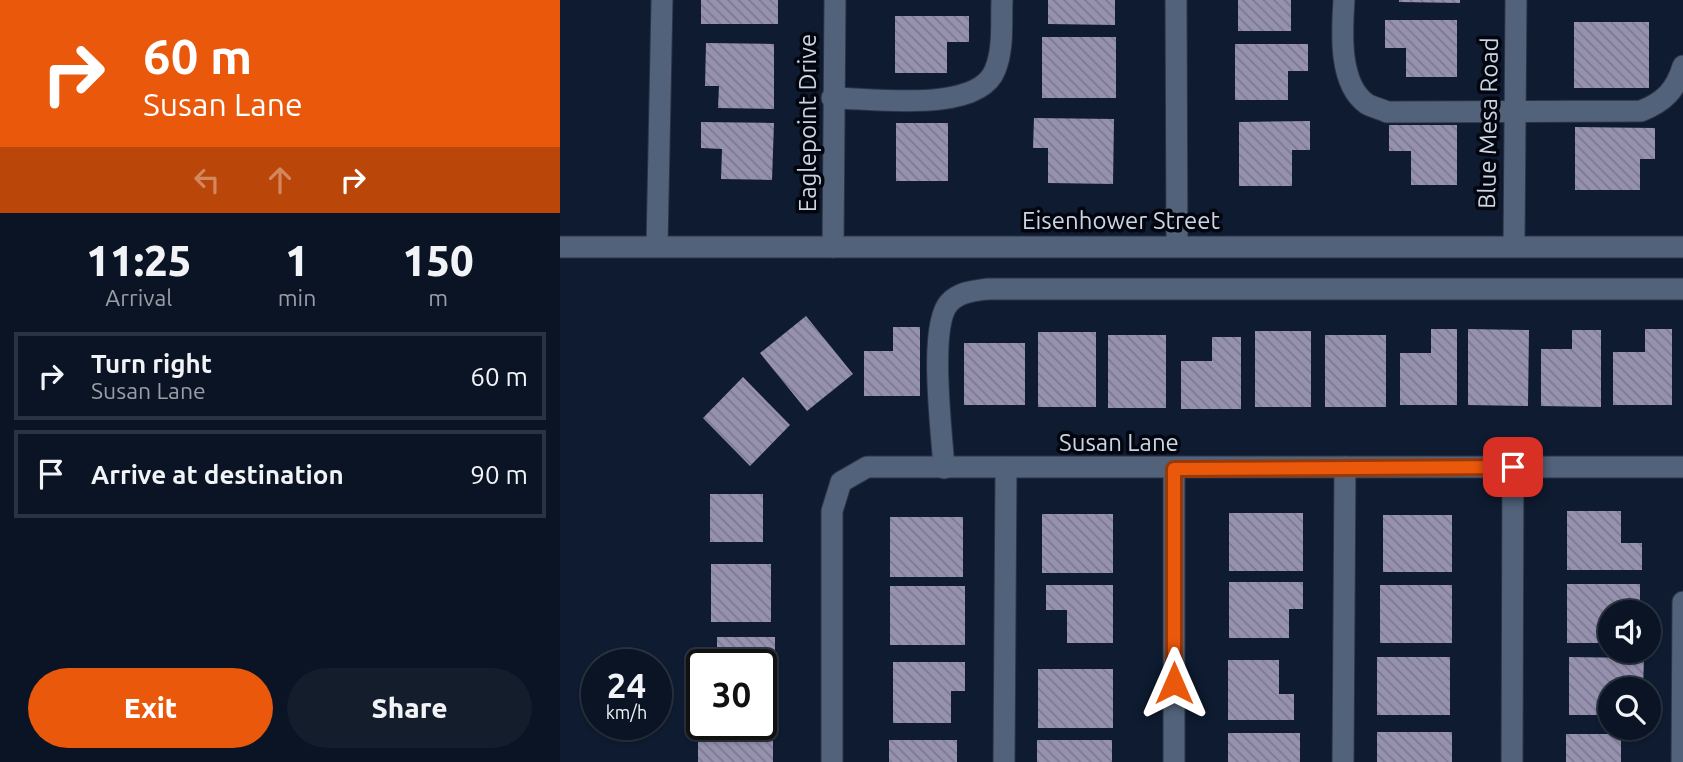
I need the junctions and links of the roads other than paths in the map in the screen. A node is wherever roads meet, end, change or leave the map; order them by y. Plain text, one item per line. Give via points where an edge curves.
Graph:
1 (662, 0) edge
2 (835, 0) edge
3 (1002, 0) edge
4 (1176, 0) edge
5 (1343, 0) edge
6 (1516, 0) edge
7 (1683, 66) edge
8 (832, 98) junction
9 (1514, 111) junction
10 (657, 246) junction
11 (1177, 246) junction
12 (1514, 246) junction
13 (560, 247) edge
14 (833, 247) junction
15 (1683, 247) edge
16 (1683, 289) edge
17 (1345, 467) junction
18 (1513, 467) junction
19 (1683, 467) edge
20 (944, 468) junction
21 (1006, 469) junction
22 (1174, 469) junction
23 (1683, 602) edge
24 (832, 762) edge
25 (1004, 762) edge
26 (1174, 762) edge
27 (1343, 762) edge
28 (1512, 762) edge
29 (1682, 762) edge

1 - 10 street
2 - 8 street, Eaglepoint Drive
3 - 8 street via 995,73 974,93 949,100
4 - 11 street
5 - 9 street via 1350,83 1366,103 1387,111
6 - 9 street, Blue Mesa Road
7 - 9 street via 1669,95 1641,111
8 - 14 street, Eaglepoint Drive
9 - 12 street, Blue Mesa Road
10 - 13 street, Eisenhower Street
10 - 14 street, Eisenhower Street
11 - 12 street, Eisenhower Street
11 - 14 street, Eisenhower Street
12 - 15 street, Eisenhower Street
16 - 20 street via 988,289 962,293 948,303 939,318
17 - 18 street, Susan Lane
17 - 22 street, Susan Lane
17 - 27 street
18 - 19 street, Susan Lane
18 - 28 street
20 - 21 street, Susan Lane
20 - 24 street, Susan Lane via 867,467 841,482 832,511
21 - 22 street, Susan Lane
21 - 25 street
22 - 26 street
23 - 29 street

